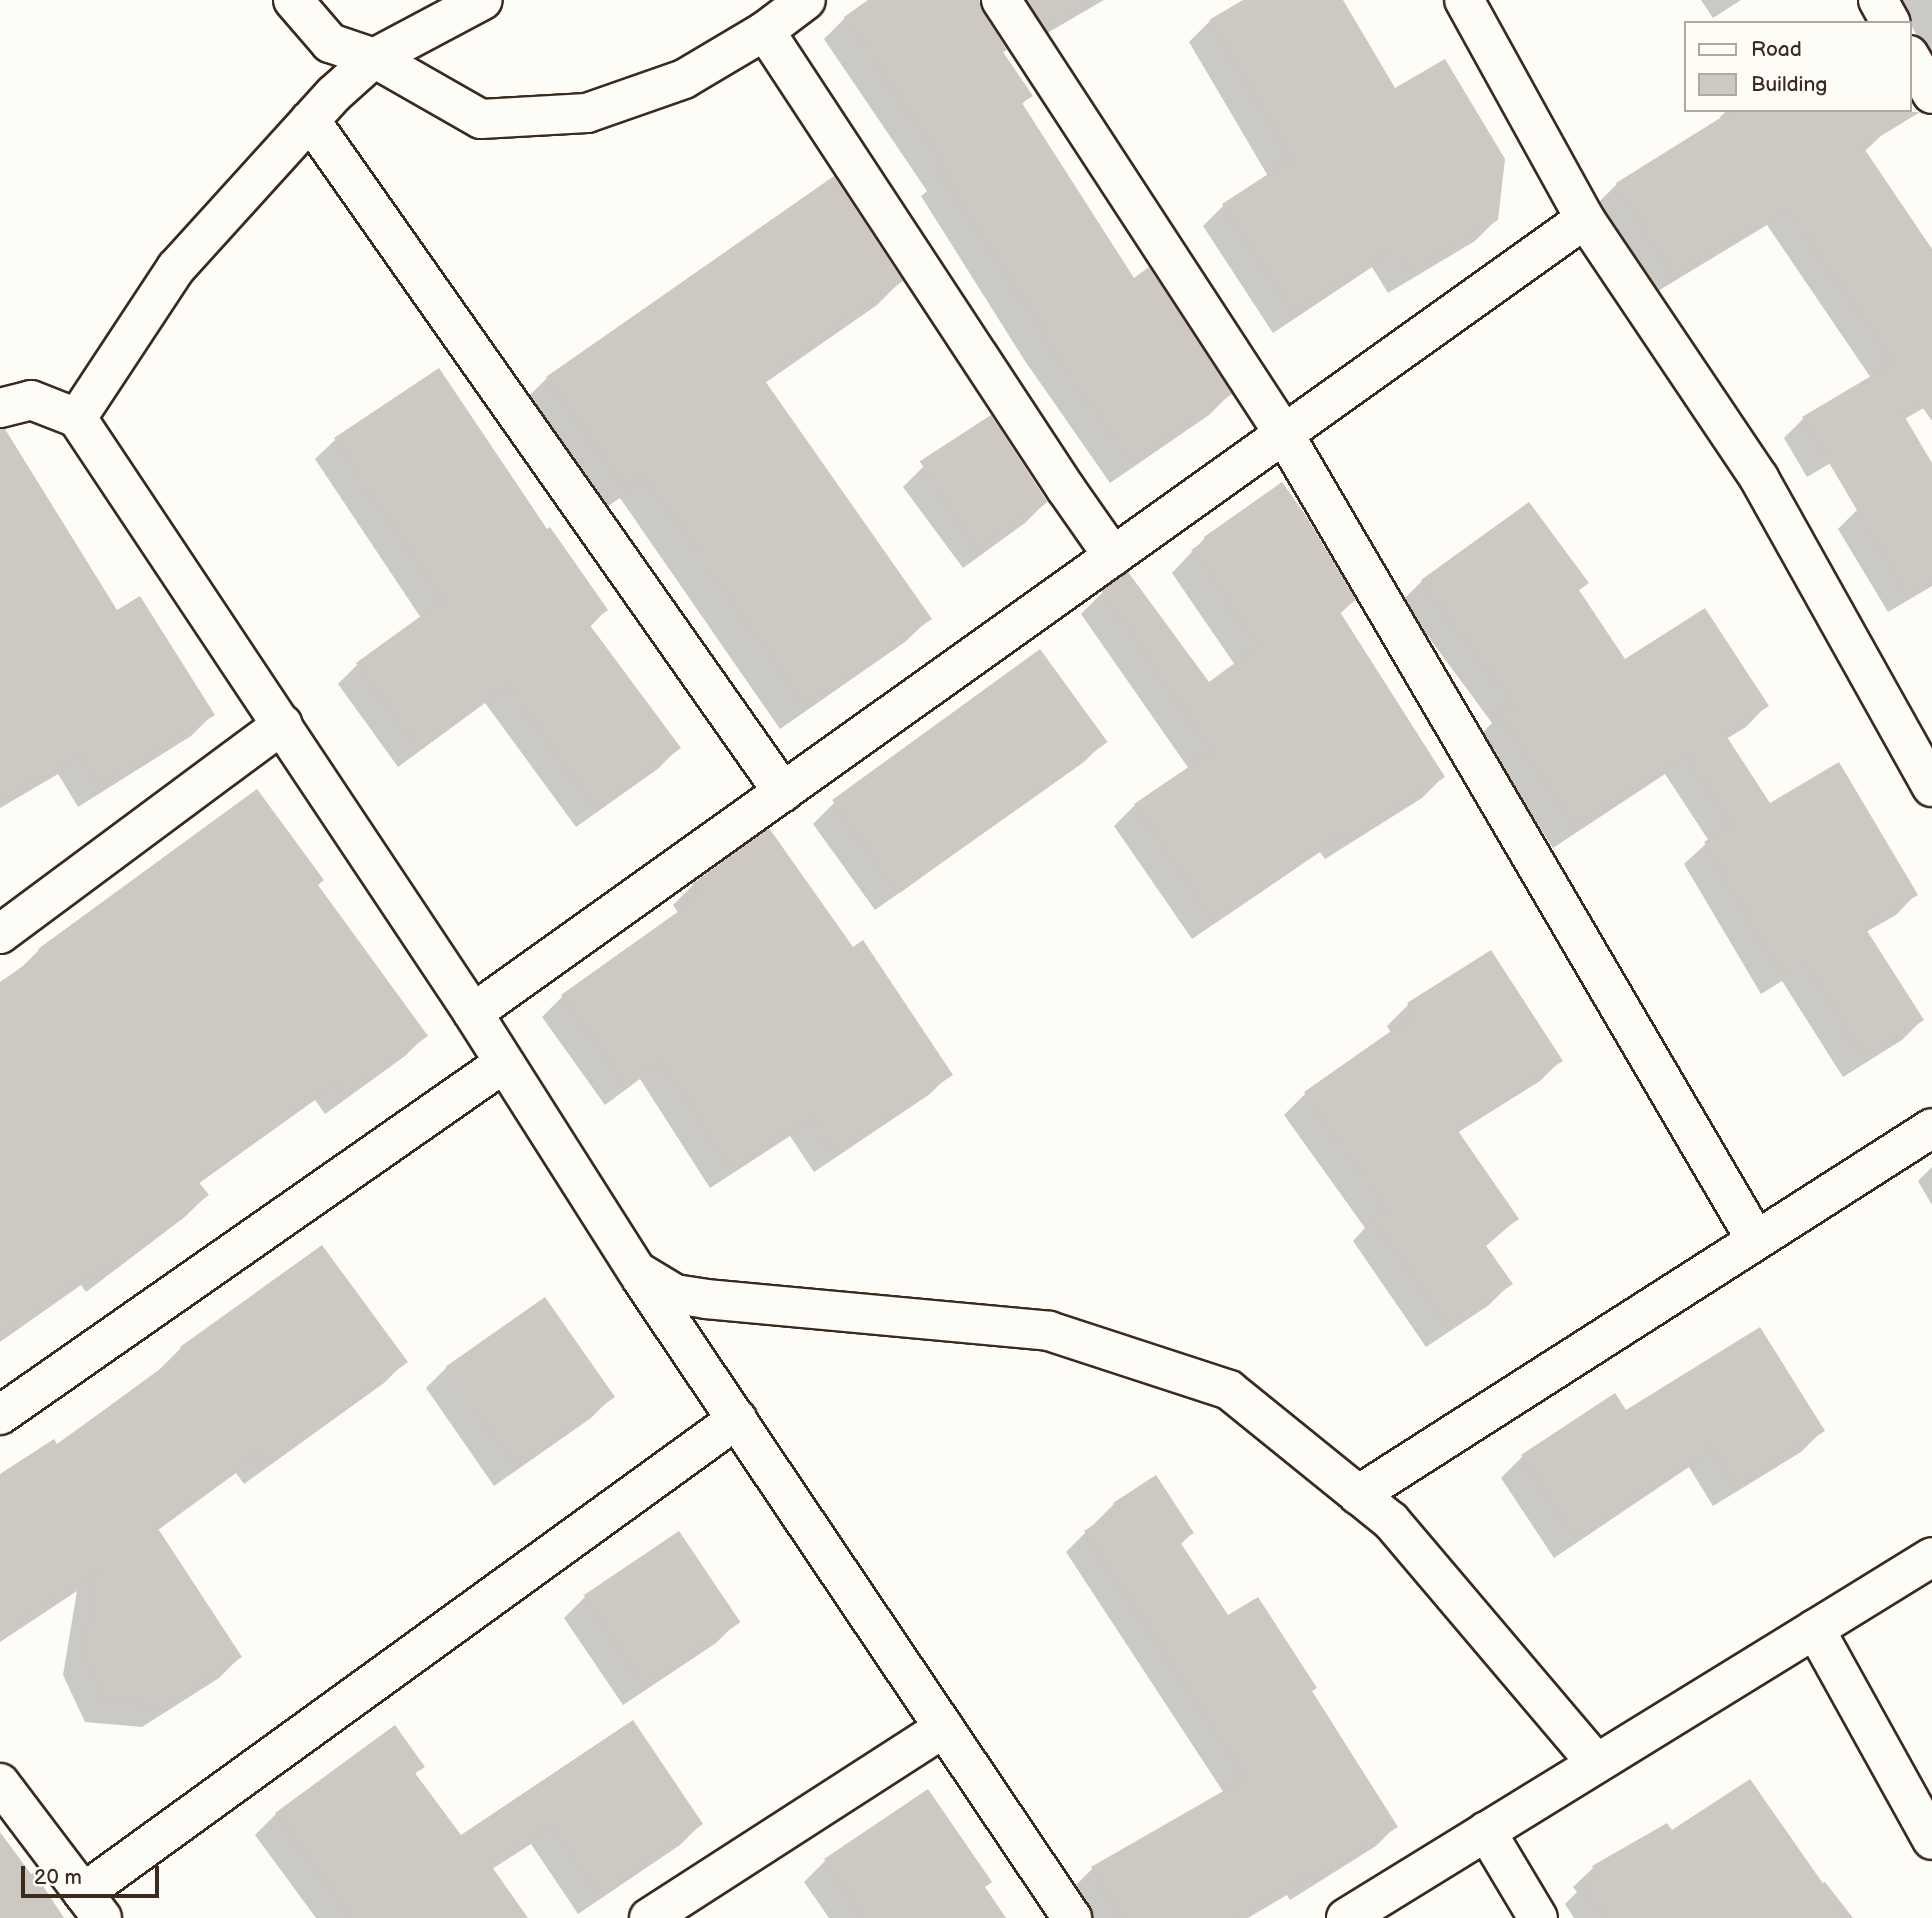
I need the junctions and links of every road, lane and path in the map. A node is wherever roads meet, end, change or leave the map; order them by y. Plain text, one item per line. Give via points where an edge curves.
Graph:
1 (293, 0) edge
2 (483, 0) edge
3 (806, 0) edge
4 (1001, 0) edge
5 (1464, 0) edge
6 (1878, 0) edge
7 (1890, 21) edge
8 (765, 31) junction
9 (374, 58) junction
10 (1911, 58) edge
11 (1932, 94) edge
12 (310, 120) junction
13 (1585, 219) junction
14 (0, 408) edge
15 (77, 418) junction
16 (1284, 434) junction
17 (1113, 556) junction
18 (283, 724) junction
19 (1932, 788) edge
20 (783, 792) junction
21 (0, 934) edge
22 (474, 1013) junction
23 (504, 1063) junction
24 (1932, 1128) edge
25 (1756, 1240) junction
26 (637, 1271) junction
27 (0, 1415) edge
28 (737, 1419) junction
29 (1358, 1495) junction
30 (1932, 1558) edge
31 (1815, 1629) junction
32 (944, 1728) junction
33 (1596, 1763) junction
34 (0, 1783) edge
35 (1486, 1831) junction
36 (1932, 1840) edge
37 (93, 1906) edge
38 (649, 1918) edge
39 (1072, 1918) edge
40 (1346, 1918) edge
41 (1538, 1918) edge

1 - 9 street via 330,43
2 - 9 street
3 - 8 street
4 - 16 street
5 - 13 street
6 - 7 street
8 - 9 street via 684,79 587,113 481,119
8 - 17 street
9 - 12 street
10 - 11 street
12 - 15 street via 176,268
12 - 20 street
13 - 16 street
13 - 19 street via 1759,478
14 - 15 street via 31,400
15 - 18 street
16 - 17 street
16 - 25 street
17 - 20 street
18 - 21 street
18 - 22 street
20 - 22 street
22 - 23 street
23 - 26 street
23 - 27 street
24 - 25 street
25 - 29 street
26 - 28 street
26 - 29 street via 675,1294 706,1299 1049,1331 1229,1390
28 - 32 street
28 - 37 street
29 - 33 street via 1391,1521
30 - 31 street
31 - 33 street
31 - 36 street
32 - 38 street
32 - 39 street
33 - 35 street
34 - 37 street
35 - 40 street
35 - 41 street

